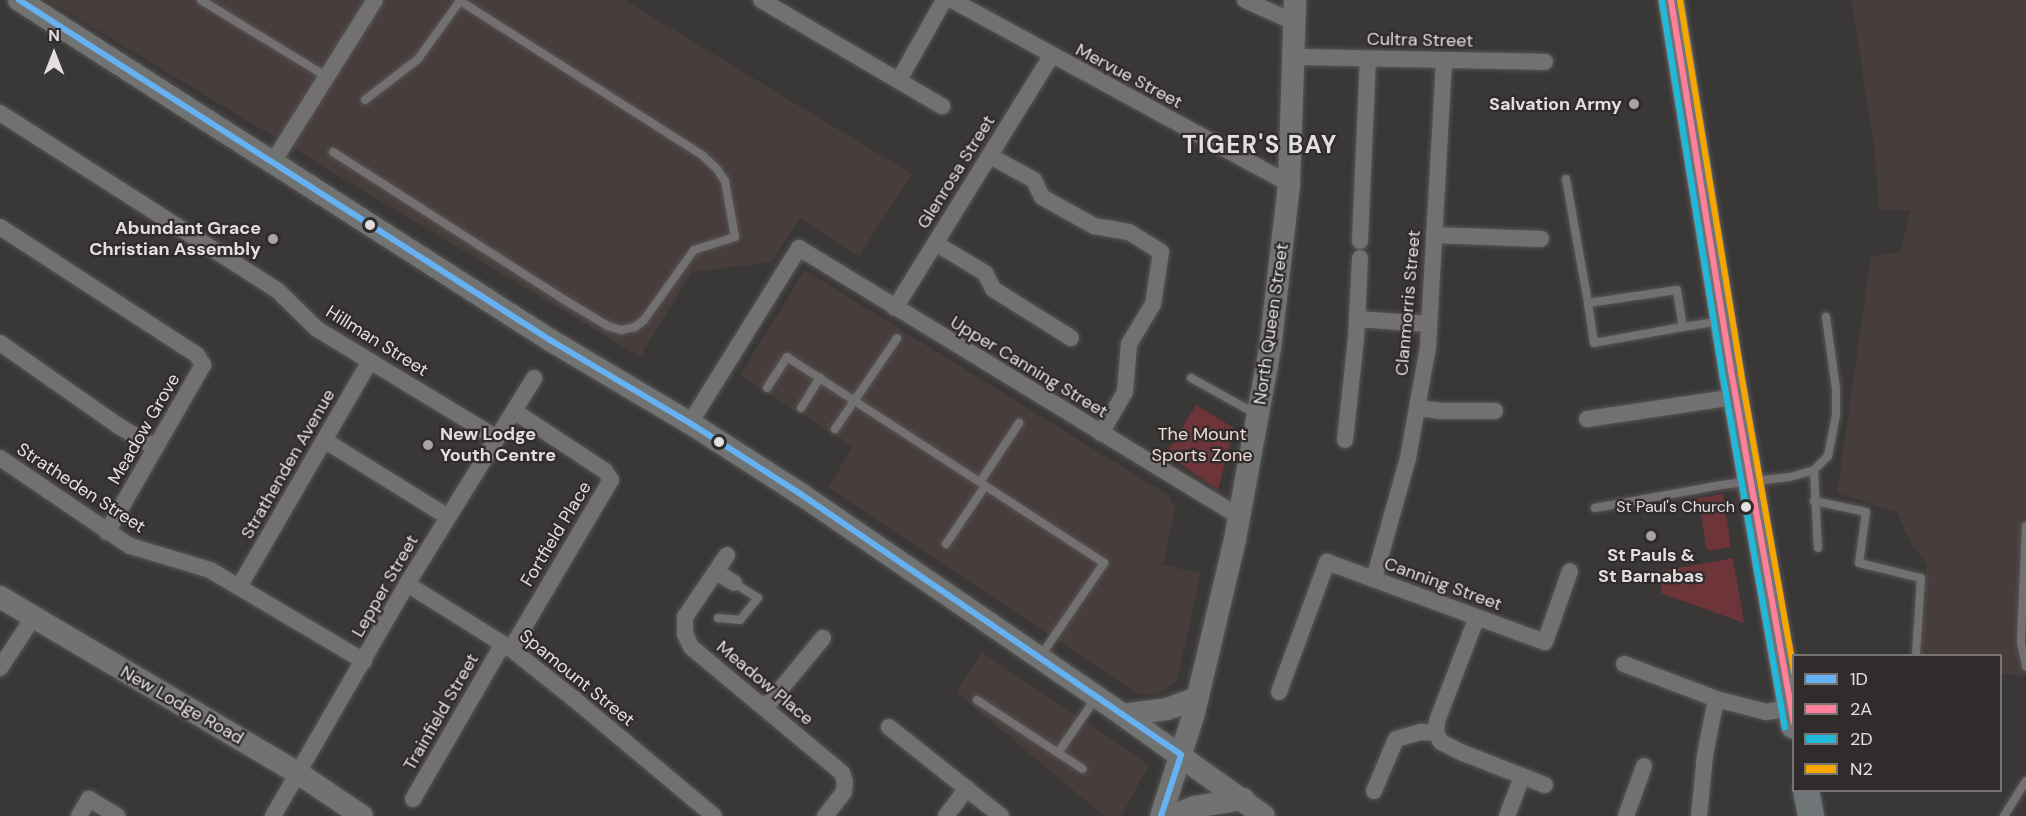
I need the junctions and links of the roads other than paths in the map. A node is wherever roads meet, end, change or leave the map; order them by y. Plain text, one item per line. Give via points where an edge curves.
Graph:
1 (19, 0) edge
2 (201, 0) edge
3 (375, 0) edge
4 (460, 0) edge
5 (761, 0) edge
6 (944, 0) edge
7 (952, 0) edge
8 (1245, 0) edge
9 (1671, 0) edge
10 (1294, 11) edge
11 (1051, 56) junction
12 (1294, 57) junction
13 (1368, 58) junction
14 (1444, 60) junction
15 (1545, 62) dead end
16 (327, 77) junction
17 (899, 81) junction
18 (365, 100) dead end
19 (942, 106) dead end
20 (0, 113) edge
21 (333, 152) dead end
22 (990, 156) junction
23 (273, 162) junction
24 (1566, 179) dead end
25 (1289, 184) junction
26 (0, 227) edge
27 (1434, 235) junction
28 (1541, 239) dead end
29 (1360, 241) dead end
30 (935, 243) junction
31 (1360, 258) dead end
32 (1588, 303) junction
33 (895, 308) junction
34 (1826, 317) dead end
35 (1357, 319) junction
36 (1723, 320) junction
37 (1429, 324) junction
38 (1683, 327) junction
39 (897, 338) dead end
40 (1071, 338) dead end
41 (0, 343) edge
42 (370, 361) junction
43 (534, 378) dead end
44 (820, 378) junction
45 (1191, 378) dead end
46 (768, 388) dead end
47 (1736, 397) junction
48 (854, 401) junction
49 (801, 408) dead end
50 (1417, 408) junction
51 (514, 411) junction
52 (1495, 411) dead end
53 (1259, 416) junction
54 (1587, 419) dead end
55 (690, 423) junction
56 (1019, 423) dead end
57 (835, 429) dead end
58 (1101, 433) junction
59 (498, 438) junction
60 (324, 440) junction
61 (1345, 440) dead end
62 (156, 448) junction
63 (0, 458) edge
64 (1815, 470) junction
65 (1750, 481) junction
66 (983, 484) junction
67 (1814, 501) junction
68 (1595, 508) dead end
69 (448, 517) junction
70 (1240, 517) junction
71 (2026, 526) edge
72 (107, 532) junction
73 (946, 544) dead end
74 (1818, 548) dead end
75 (727, 555) dead end
76 (1570, 571) dead end
77 (716, 572) junction
78 (1374, 579) junction
79 (734, 583) joint
80 (407, 584) junction
81 (238, 587) junction
82 (0, 597) edge
83 (1477, 617) junction
84 (33, 618) junction
85 (718, 618) dead end
86 (822, 638) dead end
87 (507, 646) junction
88 (1916, 654) edge
89 (1039, 657) junction
90 (364, 661) junction
91 (1624, 664) dead end
92 (2026, 666) edge
93 (0, 668) edge
94 (1279, 692) dead end
95 (1096, 697) junction
96 (1197, 698) junction
97 (1716, 699) junction
98 (977, 700) dead end
99 (765, 708) junction
100 (1123, 715) junction
101 (1792, 717) edge
102 (889, 727) dead end
103 (1436, 733) junction
104 (1058, 753) junction
105 (1180, 755) junction
106 (1644, 766) dead end
107 (1083, 769) dead end
108 (298, 773) junction
109 (1522, 777) junction
110 (2026, 781) edge
111 (1545, 786) dead end
112 (967, 788) junction
113 (1374, 791) dead end
114 (1806, 792) edge
115 (413, 799) dead end
116 (1243, 799) junction
117 (1633, 814) edge
118 (79, 816) edge
119 (117, 816) edge
120 (273, 816) edge
121 (362, 816) edge
122 (714, 816) edge
123 (825, 816) edge
124 (946, 816) edge
125 (1001, 816) edge
126 (1161, 816) edge
127 (1171, 816) edge
128 (1264, 816) edge
129 (1507, 816) edge
130 (1699, 816) edge
131 (1811, 816) edge
132 (2004, 816) edge

1 - 23 street
2 - 16 lane
3 - 16 street
4 - 18 lane via 418,59
4 - 21 lane via 702,155 725,181 735,237 694,250 644,320 621,330 578,308
5 - 17 street
6 - 17 street
7 - 11 street, Mervue Street
8 - 10 street
9 - 36 main road
10 - 12 street, North Queen Street
11 - 22 street, Glenrosa Street
11 - 25 street, Mervue Street
12 - 13 street, Cultra Street
12 - 25 street, North Queen Street
13 - 14 street, Cultra Street
13 - 29 street
14 - 15 street, Cultra Street
14 - 27 street, Clanmorris Street
16 - 23 street
17 - 19 street
20 - 42 street, Hillman Street via 278,291 317,329
22 - 30 street, Glenrosa Street
22 - 58 street via 1034,180 1042,197 1063,209 1094,226 1129,232 1161,252 1153,304 1129,344 1125,392
23 - 55 street via 550,340
24 - 32 lane
25 - 53 street, North Queen Street
26 - 62 street, Meadow Grove via 197,355 203,365
27 - 28 street
27 - 37 street, Clanmorris Street
30 - 33 street, Glenrosa Street
30 - 40 street via 985,273 993,289
31 - 35 street
32 - 38 lane via 1677,290
32 - 38 lane via 1594,343
33 - 55 street, Upper Canning Street via 799,248
33 - 58 street, Upper Canning Street
34 - 64 lane via 1836,415 1828,456
35 - 37 street
35 - 61 street
36 - 38 lane
36 - 47 main road
37 - 50 street, Clanmorris Street
39 - 48 lane
41 - 62 street
42 - 59 street, Hillman Street
42 - 60 street, Strathenden Avenue
43 - 51 street, Lepper Street
44 - 46 lane via 787,357
44 - 48 lane
44 - 49 lane
45 - 53 lane
47 - 54 street
47 - 65 main road
48 - 57 lane
48 - 66 lane
50 - 52 street
50 - 78 street, Clanmorris Street via 1408,458
51 - 59 street, Lepper Street
51 - 87 street, Fortfield Place via 606,471 610,480
53 - 70 street, North Queen Street
55 - 89 street
56 - 66 lane
58 - 70 street, Upper Canning Street
59 - 69 street, Lepper Street
60 - 69 street
60 - 81 street, Strathenden Avenue
62 - 72 street, Meadow Grove
63 - 72 street, Stratheden Street
64 - 65 lane
64 - 67 lane
65 - 68 lane
65 - 101 main road
66 - 73 lane
66 - 89 lane via 1104,563
67 - 74 lane
67 - 88 lane via 1866,512 1859,563 1921,578
69 - 80 street, Lepper Street
70 - 96 street, North Queen Street
71 - 92 lane via 2021,642
72 - 81 street, Stratheden Street via 130,546 210,570
75 - 77 street, Meadow Place
76 - 83 street, Canning Street via 1545,642
77 - 79 street
77 - 99 street, Meadow Place via 685,617 685,634 691,647
78 - 83 street, Canning Street
78 - 94 street, Canning Street via 1327,562
79 - 85 lane via 758,598 741,620
80 - 87 street, Spamount Street
80 - 90 street, Lepper Street
81 - 90 street, Stratheden Street
82 - 84 street, New Lodge Road
83 - 103 street via 1437,721
84 - 93 street
84 - 108 street, New Lodge Road
86 - 99 street
87 - 115 street, Trainfield Street
87 - 122 street, Spamount Street
89 - 95 street
90 - 108 street, Lepper Street
91 - 97 street
95 - 100 street
95 - 104 lane
96 - 100 street via 1167,709
96 - 105 street, North Queen Street
97 - 101 street
97 - 130 street
98 - 104 lane
99 - 123 street, Meadow Place via 842,773 844,792
100 - 105 street
102 - 112 street
103 - 109 street via 1441,742
103 - 113 street via 1421,732 1396,739
104 - 107 lane
105 - 116 street
105 - 126 street, North Queen Street
106 - 117 street
108 - 120 street, Lepper Street
108 - 121 street, New Lodge Road
109 - 111 street
109 - 129 street
110 - 132 lane
112 - 124 street
112 - 125 street
114 - 131 main road
116 - 127 street via 1195,807
116 - 128 street
118 - 119 street via 89,799

